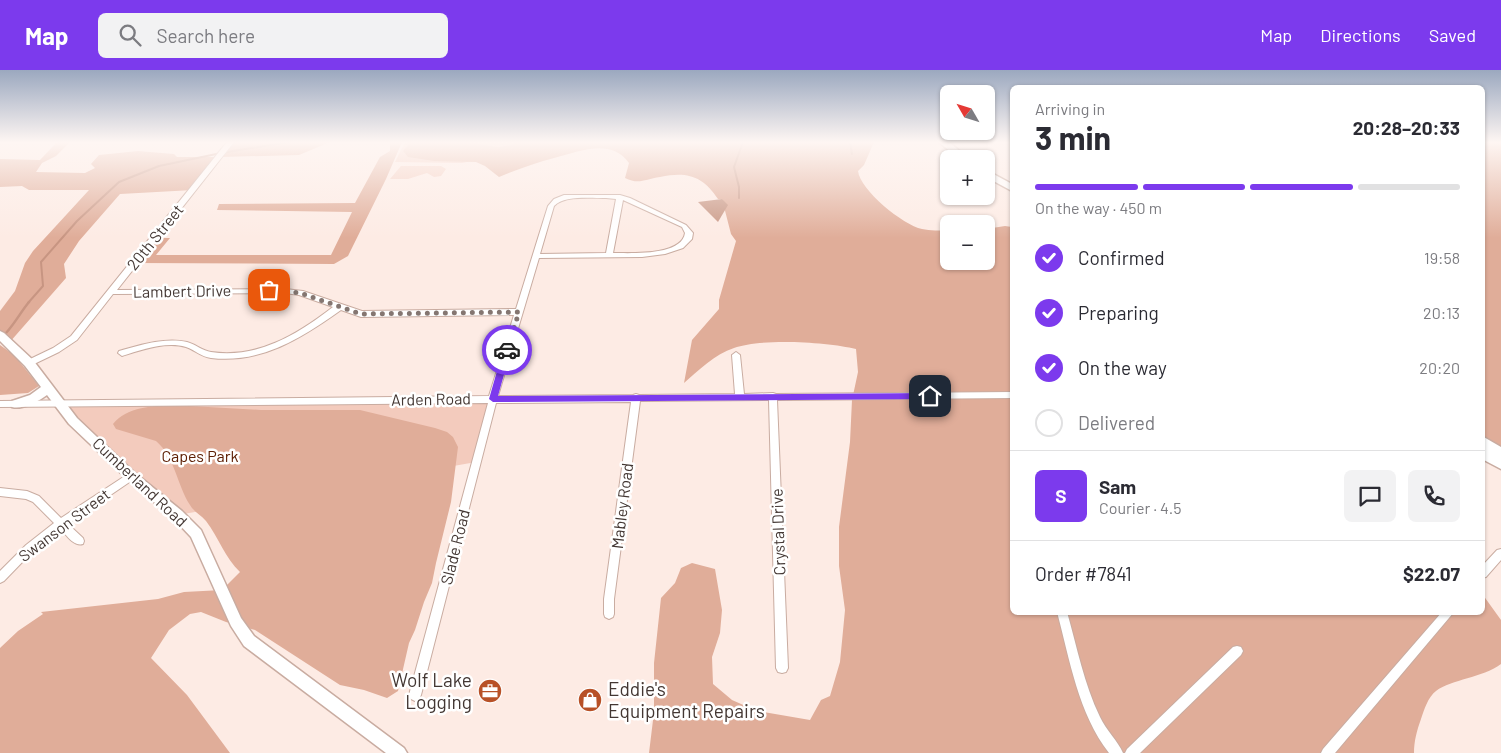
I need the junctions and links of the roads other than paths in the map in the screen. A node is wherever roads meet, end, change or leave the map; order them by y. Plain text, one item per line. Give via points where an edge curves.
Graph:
1 (206, 174) edge
2 (995, 178) edge
3 (1010, 187) edge
4 (620, 197) junction
5 (609, 255) junction
6 (536, 256) junction
7 (112, 292) junction
8 (339, 307) junction
9 (519, 312) junction
10 (0, 335) edge
11 (122, 353) dead end
12 (736, 355) dead end
13 (29, 363) junction
14 (47, 387) junction
15 (1010, 395) edge
16 (773, 396) junction
17 (636, 397) junction
18 (740, 397) junction
19 (493, 399) junction
20 (59, 403) junction
21 (0, 404) edge
22 (16, 404) junction
23 (1485, 443) edge
24 (1501, 453) edge
25 (1485, 454) edge
26 (1501, 464) edge
27 (131, 476) junction
28 (0, 492) edge
29 (61, 523) junction
30 (79, 541) dead end
31 (1501, 553) edge
32 (1485, 571) edge
33 (0, 578) edge
34 (609, 614) dead end
35 (1063, 615) edge
36 (1446, 615) edge
37 (1237, 651) dead end
38 (782, 668) dead end
39 (415, 695) dead end
40 (399, 753) edge
41 (1117, 753) edge
42 (1131, 753) edge
43 (1327, 753) edge

1 - 7 street, 20th Street
2 - 3 main road
4 - 5 street
4 - 5 street via 684,226 688,239 665,252
4 - 6 street, Slade Road via 564,197 556,200 551,206
5 - 6 street
6 - 9 street, Slade Road
7 - 8 street, Lambert Drive via 285,291
7 - 13 street, 20th Street via 74,338
8 - 9 street, Lambert Drive via 361,314
8 - 11 street via 305,333 265,350 232,355 207,354 187,344 150,344
9 - 19 street, Slade Road
10 - 13 street, Cumberland Road
12 - 18 street
13 - 14 street, Cumberland Road
14 - 20 street, Cumberland Road
14 - 22 street via 38,396
15 - 16 street, Arden Road
16 - 18 street, Arden Road
16 - 38 street, Crystal Drive
17 - 18 street, Arden Road
17 - 19 street, Arden Road
17 - 34 street, Mabley Road
19 - 20 street, Arden Road
19 - 39 street, Slade Road
20 - 22 street, Arden Road
20 - 27 street, Cumberland Road via 73,421
21 - 22 street, Arden Road
23 - 24 main road
25 - 26 main road
27 - 29 street, Swanson Street
27 - 40 street, Cumberland Road via 196,534 236,622 250,640
28 - 29 street via 36,498
29 - 30 street
29 - 33 street, Swanson Street via 17,558
31 - 32 street
35 - 41 street via 1090,709
36 - 43 street
37 - 42 street

